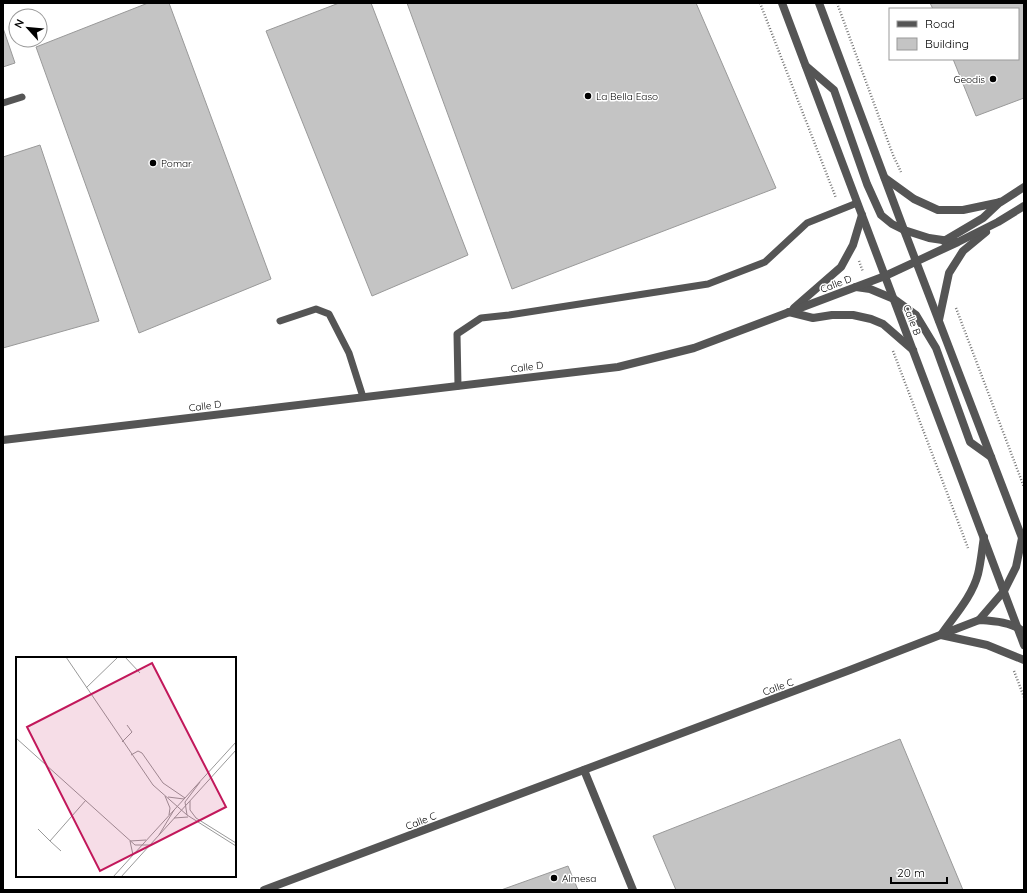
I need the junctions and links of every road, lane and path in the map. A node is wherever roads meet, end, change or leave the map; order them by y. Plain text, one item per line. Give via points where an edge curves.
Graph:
1 (782, 3) edge
2 (819, 3) edge
3 (805, 65) junction
4 (22, 97) dead end
5 (3, 103) edge
6 (885, 178) junction
7 (1024, 187) edge
8 (1001, 202) junction
9 (857, 203) junction
10 (1024, 206) edge
11 (862, 215) junction
12 (998, 222) junction
13 (904, 230) junction
14 (945, 240) junction
15 (958, 242) junction
16 (916, 261) junction
17 (885, 276) junction
18 (856, 287) junction
19 (894, 299) junction
20 (789, 312) junction
21 (280, 321) dead end
22 (939, 321) junction
23 (913, 350) junction
24 (458, 386) junction
25 (363, 397) junction
26 (3, 440) edge
27 (991, 457) junction
28 (984, 536) junction
29 (1023, 540) edge
30 (1004, 591) junction
31 (979, 620) junction
32 (1021, 629) edge
33 (941, 634) junction
34 (1024, 645) edge
35 (1024, 660) edge
36 (584, 770) junction
37 (264, 890) edge
38 (633, 890) edge

1 - 3 street, Calle B
2 - 6 street
3 - 9 street, Calle B
3 - 13 street via 834,90 867,184 882,215
4 - 5 lane
6 - 8 street via 914,199 938,210 963,210
6 - 13 street
7 - 8 street
8 - 14 street via 983,218
9 - 11 street, Calle B
9 - 24 lane via 807,223 764,262 708,284 481,318 457,334
10 - 12 street, Calle D
11 - 17 street, Calle B
11 - 20 street via 853,245 841,267
12 - 15 street, Calle D
12 - 22 street via 963,251 949,273
13 - 14 street
13 - 16 street
14 - 15 street
14 - 16 street
15 - 16 street, Calle D
16 - 17 street, Calle D
16 - 22 street
17 - 18 street, Calle D
17 - 19 street, Calle B
18 - 19 street via 870,289
18 - 20 street, Calle D
19 - 23 street, Calle B
19 - 27 street via 916,315 936,348 970,442
20 - 23 street via 813,318 853,315 871,319 883,324
20 - 24 street, Calle D via 694,348 618,367
21 - 25 lane via 316,308 329,314 349,353
22 - 27 street
23 - 28 street, Calle B
24 - 25 street, Calle D
25 - 26 street, Calle D
27 - 29 street
28 - 30 street, Calle B
28 - 33 street via 978,574 973,587
29 - 30 street via 1016,567
30 - 31 street
30 - 32 street, Calle B
31 - 32 street via 996,621
31 - 33 street, Calle C
32 - 34 street, Calle B
33 - 35 street via 986,645
33 - 36 street, Calle C
36 - 37 street, Calle C
36 - 38 street

